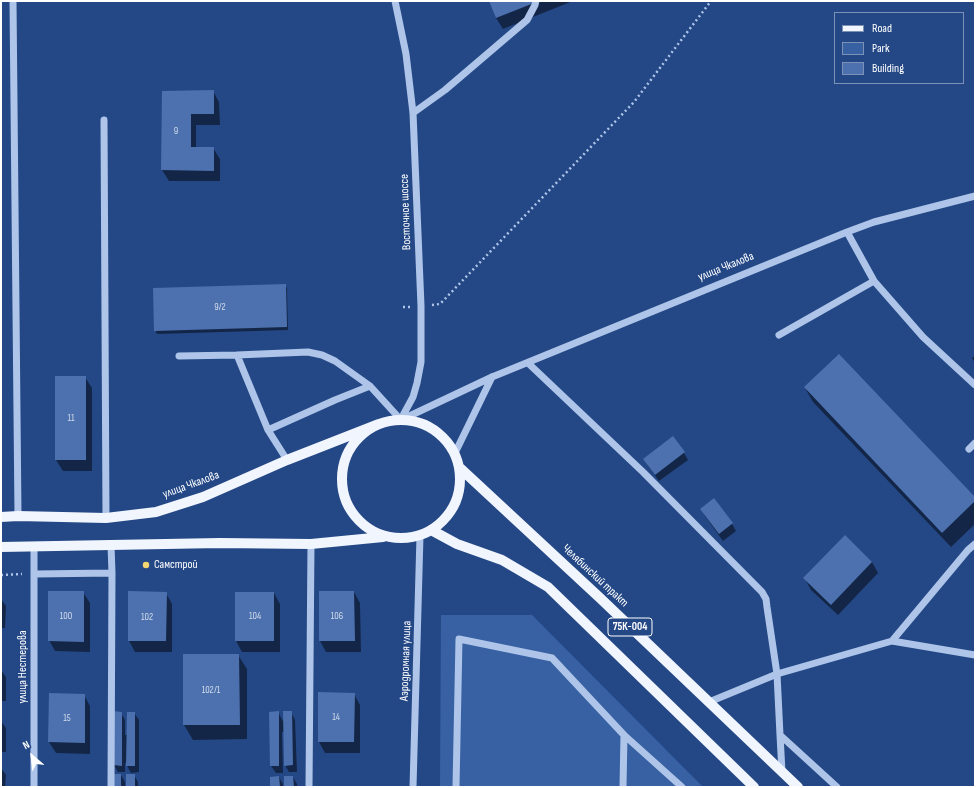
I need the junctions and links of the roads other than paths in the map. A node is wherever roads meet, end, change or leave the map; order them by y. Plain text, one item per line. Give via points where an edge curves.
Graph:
1 (13, 1) edge
2 (395, 1) edge
3 (536, 1) edge
4 (413, 113) junction
5 (104, 120) dead end
6 (975, 196) edge
7 (847, 232) junction
8 (874, 281) junction
9 (779, 335) dead end
10 (237, 355) junction
11 (179, 356) dead end
12 (528, 363) junction
13 (492, 377) junction
14 (975, 385) edge
15 (370, 386) junction
16 (401, 420) junction
17 (379, 424) junction
18 (268, 430) junction
19 (975, 443) edge
20 (969, 449) dead end
21 (455, 453) junction
22 (287, 460) junction
23 (460, 468) junction
24 (18, 516) junction
25 (1, 517) edge
26 (106, 518) junction
27 (433, 531) junction
28 (420, 536) junction
29 (383, 537) junction
30 (311, 544) junction
31 (975, 544) edge
32 (111, 545) junction
33 (1, 547) edge
34 (34, 547) junction
35 (112, 573) junction
36 (34, 574) junction
37 (892, 641) junction
38 (975, 655) edge
39 (777, 674) junction
40 (709, 702) junction
41 (624, 735) junction
42 (780, 735) junction
43 (782, 772) junction
44 (34, 787) edge
45 (111, 787) edge
46 (309, 787) edge
47 (413, 787) edge
48 (456, 787) edge
49 (623, 787) edge
50 (682, 787) edge
51 (754, 787) edge
52 (798, 787) edge
53 (837, 787) edge

1 - 24 street
2 - 4 street, Восточное шоссе via 406,54
3 - 4 street via 527,20 445,90
4 - 16 street, Восточное шоссе via 421,362 413,397
5 - 26 street
6 - 7 street, улица Чкалова via 874,222
7 - 8 street
7 - 12 street, улица Чкалова
8 - 9 street
8 - 14 street via 923,337
10 - 11 street
10 - 15 street via 308,352 322,355 335,361
10 - 18 street
12 - 13 street, улица Чкалова
12 - 39 street via 643,472 762,592 766,599
13 - 16 street, улица Чкалова
13 - 21 street
15 - 16 street
15 - 18 street
16 - 17 main road
16 - 21 main road via 423,424 442,436
17 - 22 main road, улица Чкалова
17 - 29 main road via 360,436 343,462 342,493 357,520
18 - 22 street
19 - 20 street
21 - 23 main road
22 - 26 main road, улица Чкалова via 202,497 156,512
23 - 27 main road via 457,500 448,518
23 - 40 main road, Челябинский тракт / 75К-004
24 - 25 main road, улица Чкалова
24 - 26 main road, улица Чкалова
27 - 28 main road
27 - 51 main road, 75К-004 via 458,544 502,560 548,587
28 - 29 main road
28 - 47 street, Аэродромная улица
29 - 30 main road
30 - 32 main road
30 - 46 street
31 - 37 street
32 - 34 main road
32 - 35 street
33 - 34 main road
34 - 36 street, улица Нестерова
35 - 36 street
35 - 45 street
36 - 44 street, улица Нестерова
37 - 38 street
37 - 39 street
39 - 40 street
39 - 42 street
40 - 43 main road, Челябинский тракт / 75К-004
41 - 48 street via 552,658 459,638
41 - 49 street
41 - 50 street
42 - 43 street
42 - 53 street
43 - 52 main road, Челябинский тракт / 75К-004

